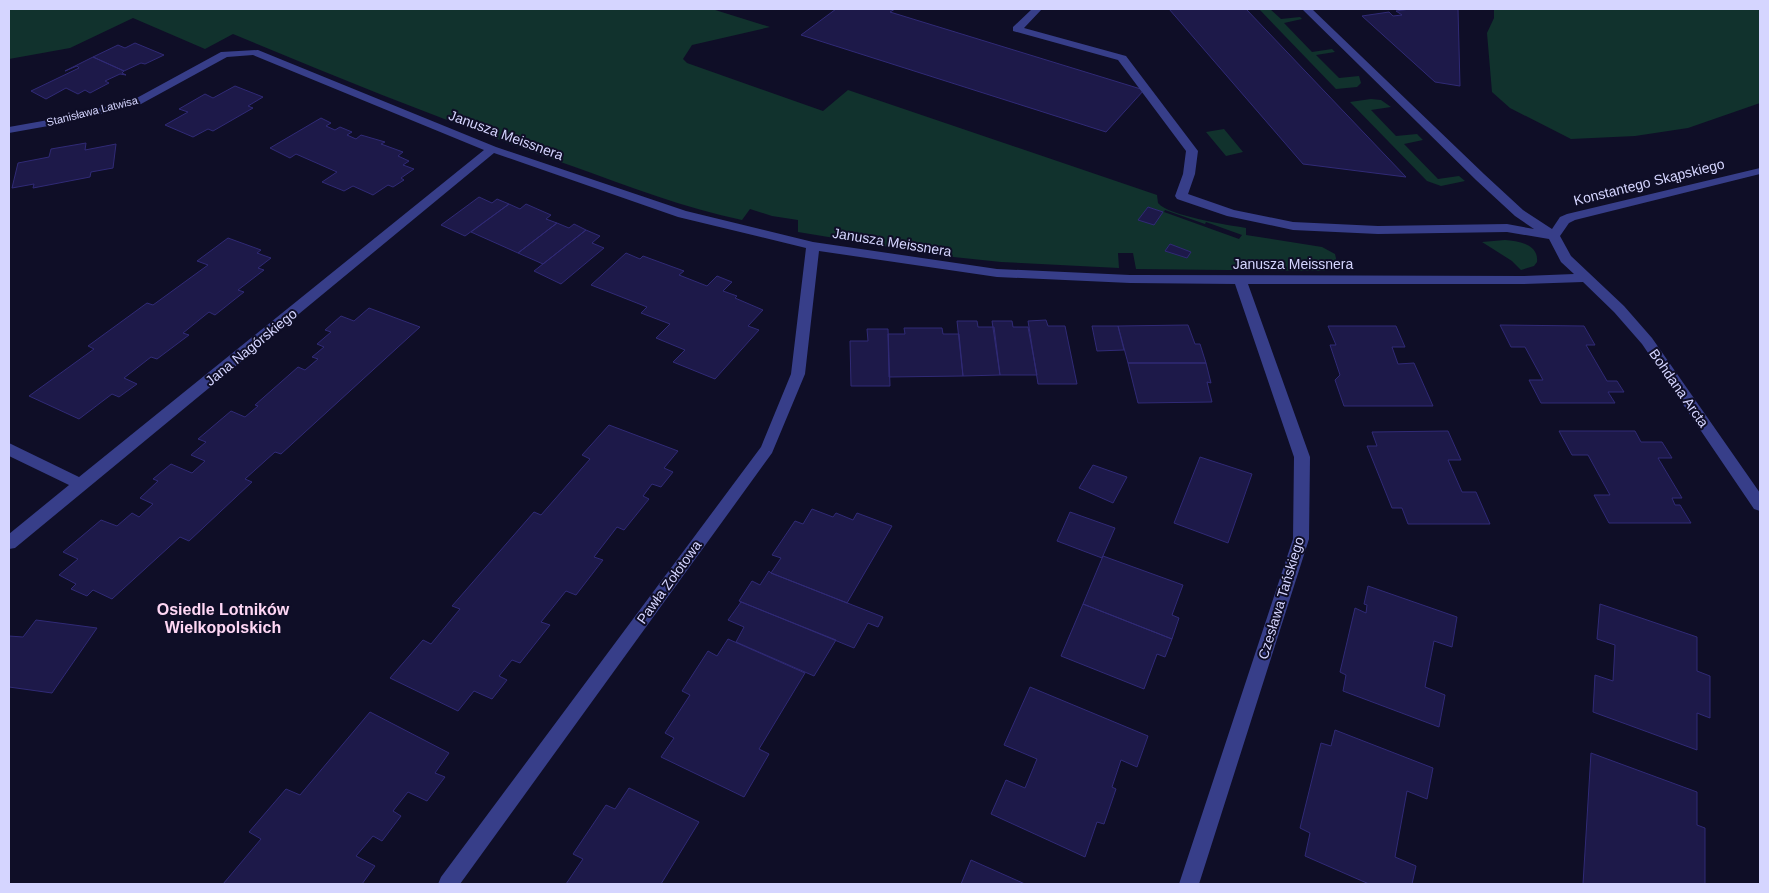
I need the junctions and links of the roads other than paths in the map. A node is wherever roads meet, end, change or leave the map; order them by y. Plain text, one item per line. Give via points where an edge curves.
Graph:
1 (1037, 9) edge
2 (1308, 9) edge
3 (224, 54) joint
4 (9, 130) edge
5 (492, 149) junction
6 (1760, 170) edge
7 (1554, 236) junction
8 (813, 246) junction
9 (1588, 278) junction
10 (1240, 280) junction
11 (9, 449) edge
12 (82, 485) junction
13 (1760, 505) edge
14 (9, 544) edge
15 (448, 884) edge
16 (1189, 884) edge

1 - 7 street via 1018,29 1122,58 1192,151 1189,174 1181,196 1231,213 1293,226 1378,230 1507,228
2 - 7 street via 1519,213
3 - 4 street, Stanisława Latwisa via 137,102
3 - 5 street, Janusza Meissnera via 254,52
5 - 8 street, Janusza Meissnera via 682,214
5 - 12 street, Jana Nagórskiego
6 - 7 street, Konstantego Skąpskiego via 1571,217 1564,220
7 - 9 street, Bohdana Arcta via 1566,259
8 - 10 street, Janusza Meissnera via 997,274
8 - 15 street, Pawła Zołotowa via 798,374 767,449
9 - 10 street, Janusza Meissnera
9 - 13 street, Bohdana Arcta via 1647,341
10 - 16 street, Czesława Tańskiego via 1302,457 1302,539
11 - 12 street
12 - 14 street, Jana Nagórskiego

